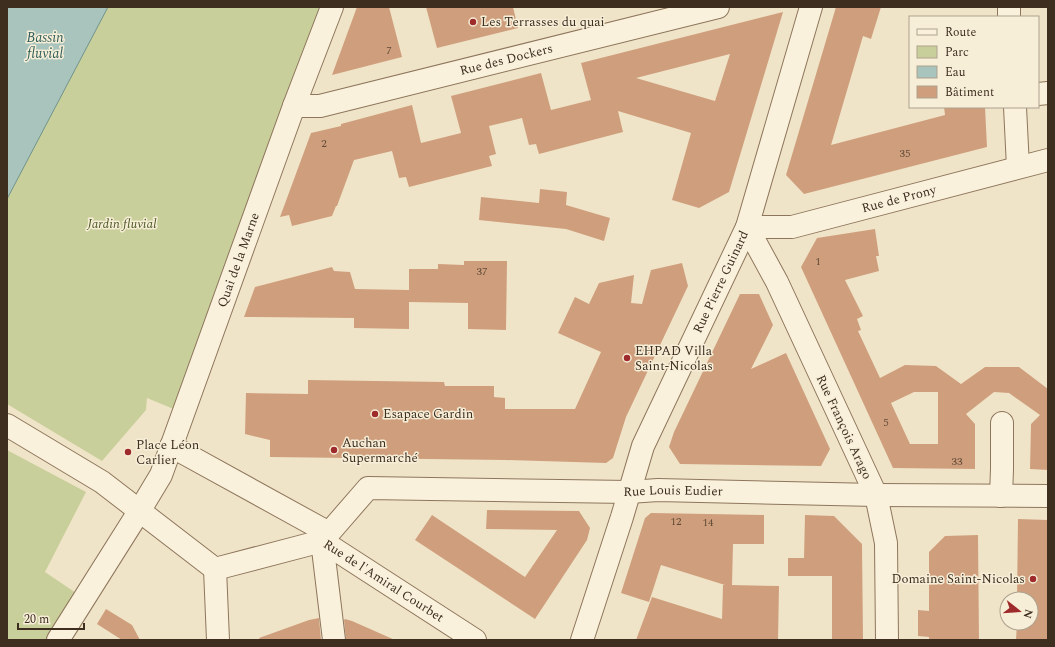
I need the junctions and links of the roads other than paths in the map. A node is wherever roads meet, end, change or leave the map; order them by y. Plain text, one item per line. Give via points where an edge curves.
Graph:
1 (332, 7) edge
2 (718, 7) edge
3 (812, 7) edge
4 (294, 106) junction
5 (1014, 108) edge
6 (1048, 160) edge
7 (1018, 167) junction
8 (747, 227) junction
9 (1002, 423) dead end
10 (7, 425) edge
11 (171, 446) junction
12 (629, 492) junction
13 (876, 495) junction
14 (1001, 496) junction
15 (1048, 496) edge
16 (140, 510) junction
17 (325, 537) junction
18 (216, 569) junction
19 (58, 640) edge
20 (218, 640) edge
21 (334, 640) edge
22 (475, 640) edge
23 (582, 640) edge
24 (887, 640) edge

1 - 4 street, Quai de la Marne
2 - 4 street, Rue des Dockers via 320,106
3 - 8 street, Rue Pierre Guinard
4 - 11 street, Quai de la Marne
5 - 7 street
6 - 7 street, Rue de Prony
7 - 8 street, Rue de Prony via 792,227
8 - 12 street, Rue Pierre Guinard via 643,446
8 - 13 street, Rue François Arago via 777,282
9 - 14 street
10 - 16 street via 102,482
11 - 16 street, Quai de la Marne via 161,475
11 - 17 street
12 - 13 street, Rue Louis Eudier via 658,490
12 - 17 street, Rue Louis Eudier via 368,488
12 - 23 street, Rue Pierre Guinard
13 - 14 street, Rue Louis Eudier
13 - 24 street, Rue François Arago via 886,543
14 - 15 street, Rue Louis Eudier
16 - 18 street
16 - 19 street, Quai de la Marne
17 - 18 street, Rue de l'Amiral Courbet
17 - 21 street
17 - 22 street, Rue de l'Amiral Courbet
18 - 20 street

